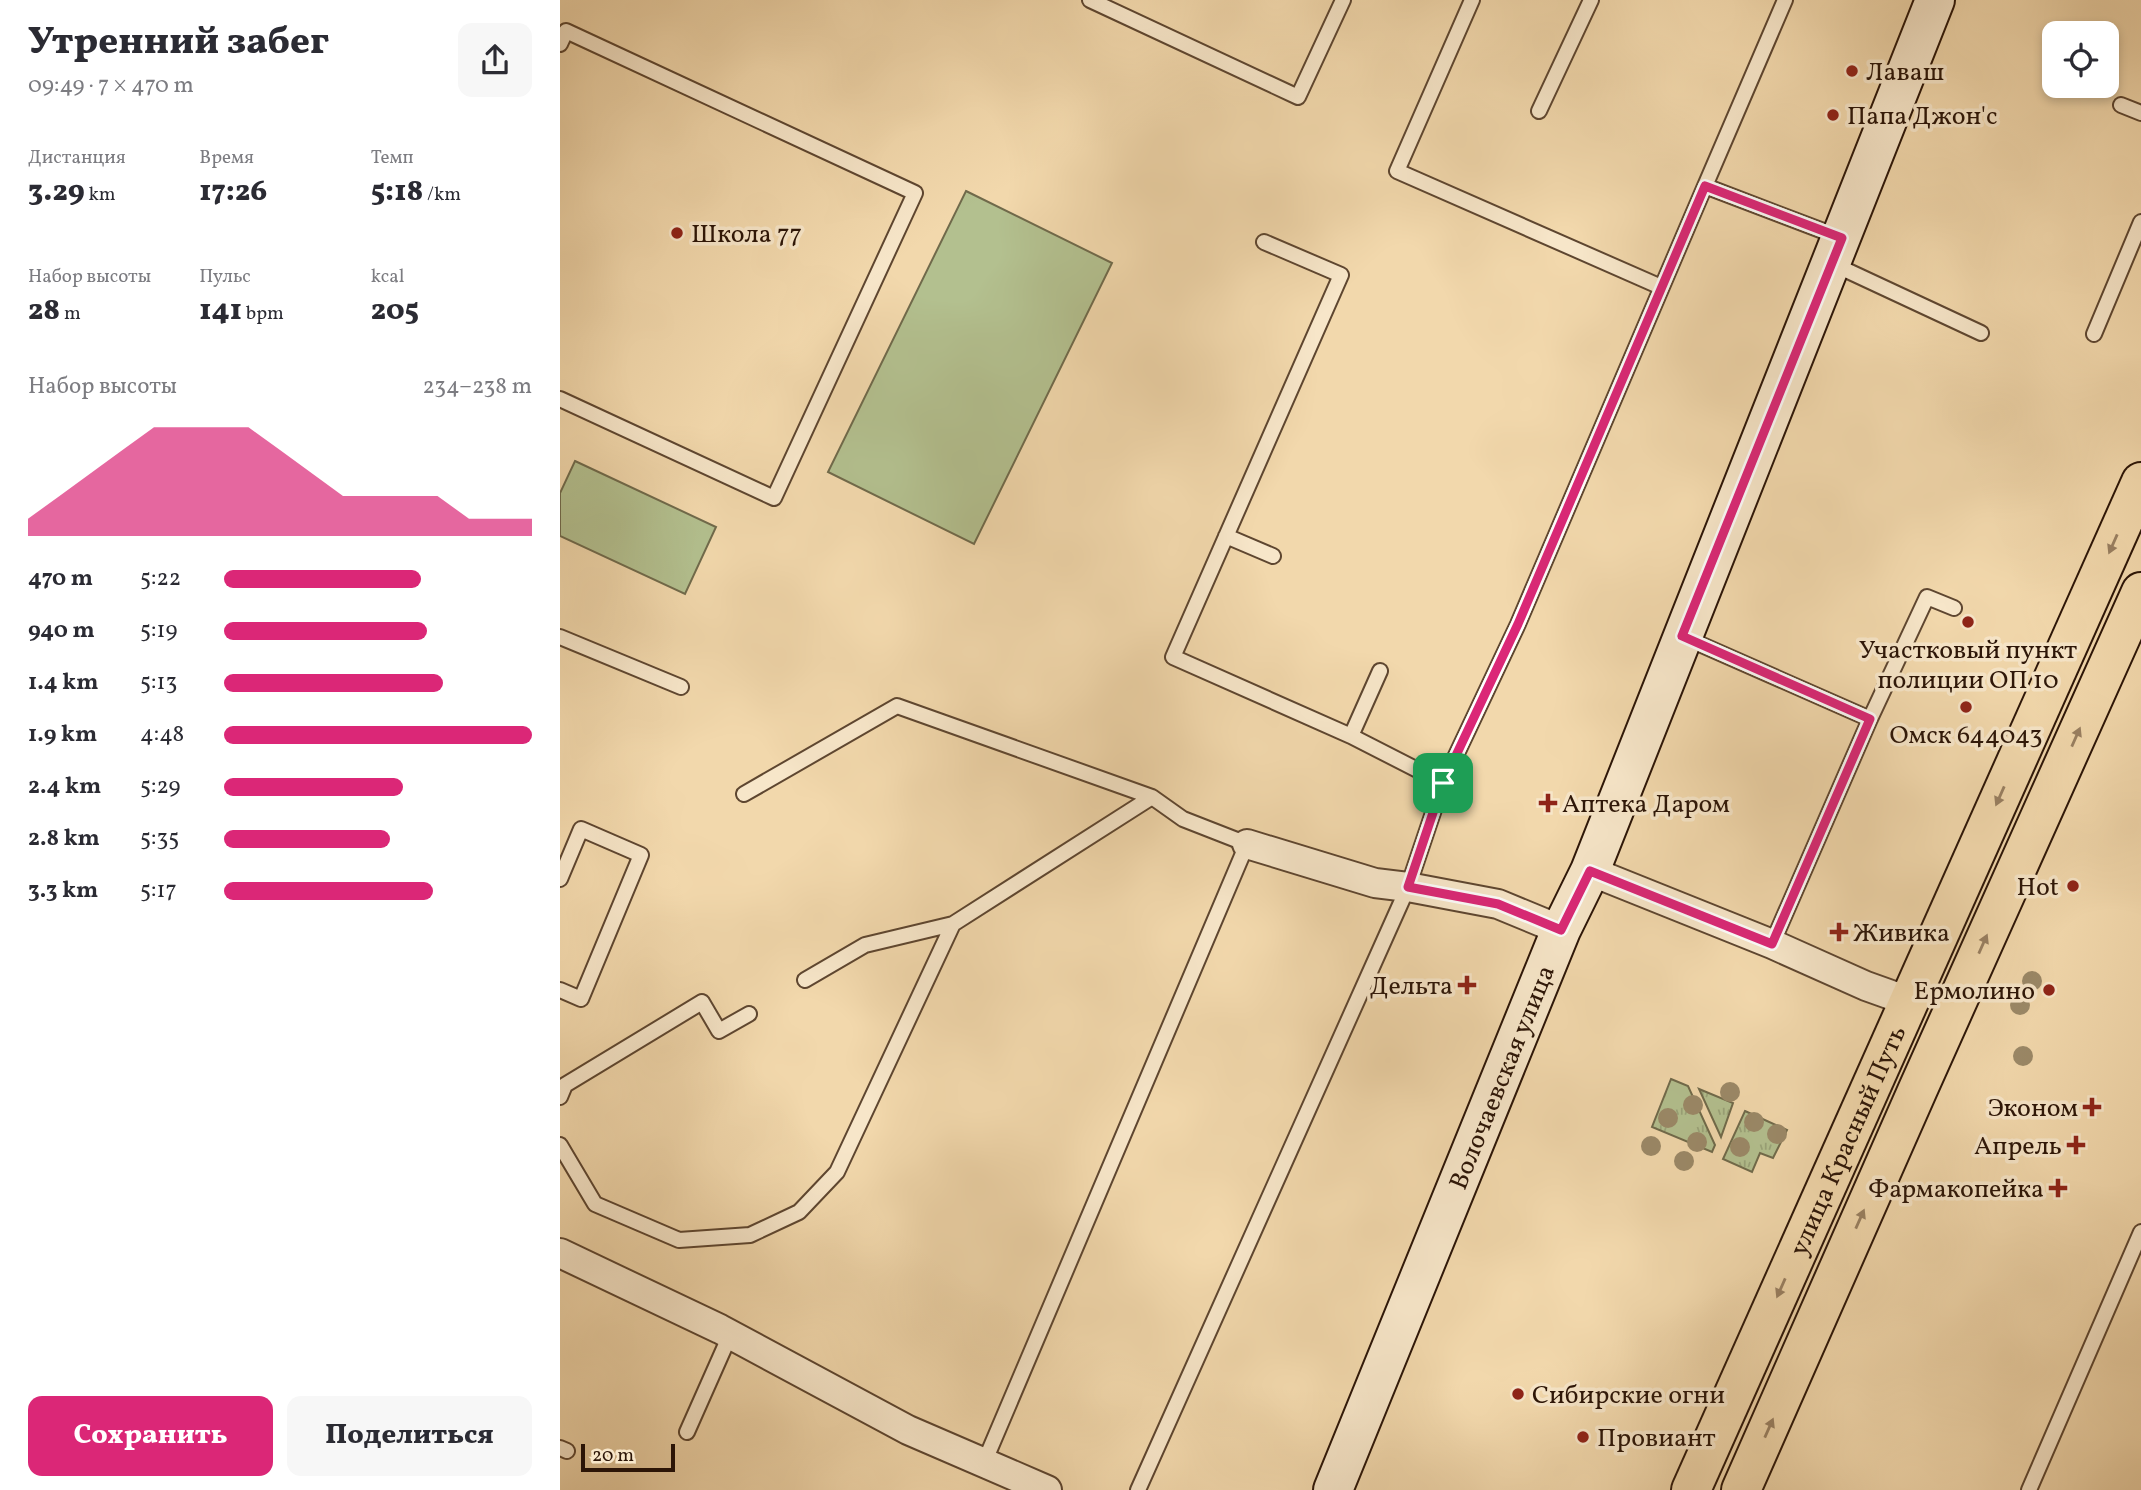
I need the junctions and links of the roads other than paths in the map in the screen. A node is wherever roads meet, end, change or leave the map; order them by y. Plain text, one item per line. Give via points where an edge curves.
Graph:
1 (1343, 0) edge
2 (1472, 0) edge
3 (1591, 0) edge
4 (1785, 0) edge
5 (1935, 0) edge
6 (1096, 1) edge
7 (562, 35) edge
8 (2121, 105) dead end
9 (1539, 111) dead end
10 (2141, 113) edge
11 (1705, 186) junction
12 (2141, 222) edge
13 (1264, 242) dead end
14 (1836, 250) junction
15 (1661, 287) junction
16 (1981, 332) dead end
17 (2094, 334) dead end
18 (560, 399) edge
19 (2141, 482) edge
20 (1226, 536) junction
21 (1273, 556) dead end
22 (2141, 592) edge
23 (1954, 608) dead end
24 (1682, 636) junction
25 (560, 637) edge
26 (1380, 671) dead end
27 (681, 687) dead end
28 (1870, 719) junction
29 (1352, 736) junction
30 (1443, 783) junction
31 (744, 794) dead end
32 (1152, 797) junction
33 (1247, 844) junction
34 (1590, 871) junction
35 (560, 879) edge
36 (1408, 887) junction
37 (953, 924) junction
38 (1561, 930) junction
39 (1772, 944) junction
40 (805, 980) dead end
41 (560, 990) edge
42 (1908, 1001) junction
43 (1952, 1013) junction
44 (749, 1014) dead end
45 (560, 1097) edge
46 (560, 1145) edge
47 (2141, 1232) edge
48 (560, 1253) edge
49 (730, 1335) junction
50 (688, 1432) dead end
51 (984, 1463) junction
52 (1047, 1490) edge
53 (1138, 1490) edge
54 (1333, 1490) edge
55 (1690, 1490) edge
56 (1741, 1490) edge
57 (2029, 1490) edge

1 - 6 lane via 1298,97
2 - 15 lane via 1398,170
3 - 9 lane
4 - 11 lane
5 - 14 street, Волочаевская улица
7 - 18 lane via 915,193 774,498
8 - 10 lane
11 - 14 lane
11 - 15 lane
12 - 17 lane
13 - 20 lane via 1341,275
14 - 16 lane
14 - 24 street, Волочаевская улица
15 - 30 lane via 1518,624
19 -> 42 main road, улица Красный Путь
20 - 21 lane
20 - 29 lane via 1173,657
43 -> 22 main road, улица Красный Путь
23 - 28 lane via 1927,597
24 - 28 lane
24 - 34 street, Волочаевская улица
25 - 27 lane
26 - 29 lane
28 - 39 lane
29 - 30 lane
30 - 36 lane
31 - 32 lane via 897,706
32 - 33 lane via 1183,819
32 - 37 lane
33 - 36 street via 1375,883
33 - 51 lane
34 - 38 street, Волочаевская улица
34 - 39 street
35 - 41 lane via 581,829 641,855 581,999
36 - 38 street via 1498,904
36 - 53 lane
37 - 40 lane via 865,945
37 - 46 lane via 837,1172 799,1212 750,1235 679,1240 595,1204
38 - 54 street, Волочаевская улица
39 - 42 street
42 - 43 main road
42 -> 55 main road, улица Красный Путь
56 -> 43 main road, улица Красный Путь
44 - 45 lane via 719,1031 702,1002 565,1085
47 - 57 lane
48 - 49 street
49 - 50 lane
49 - 51 street via 908,1430
51 - 52 street

